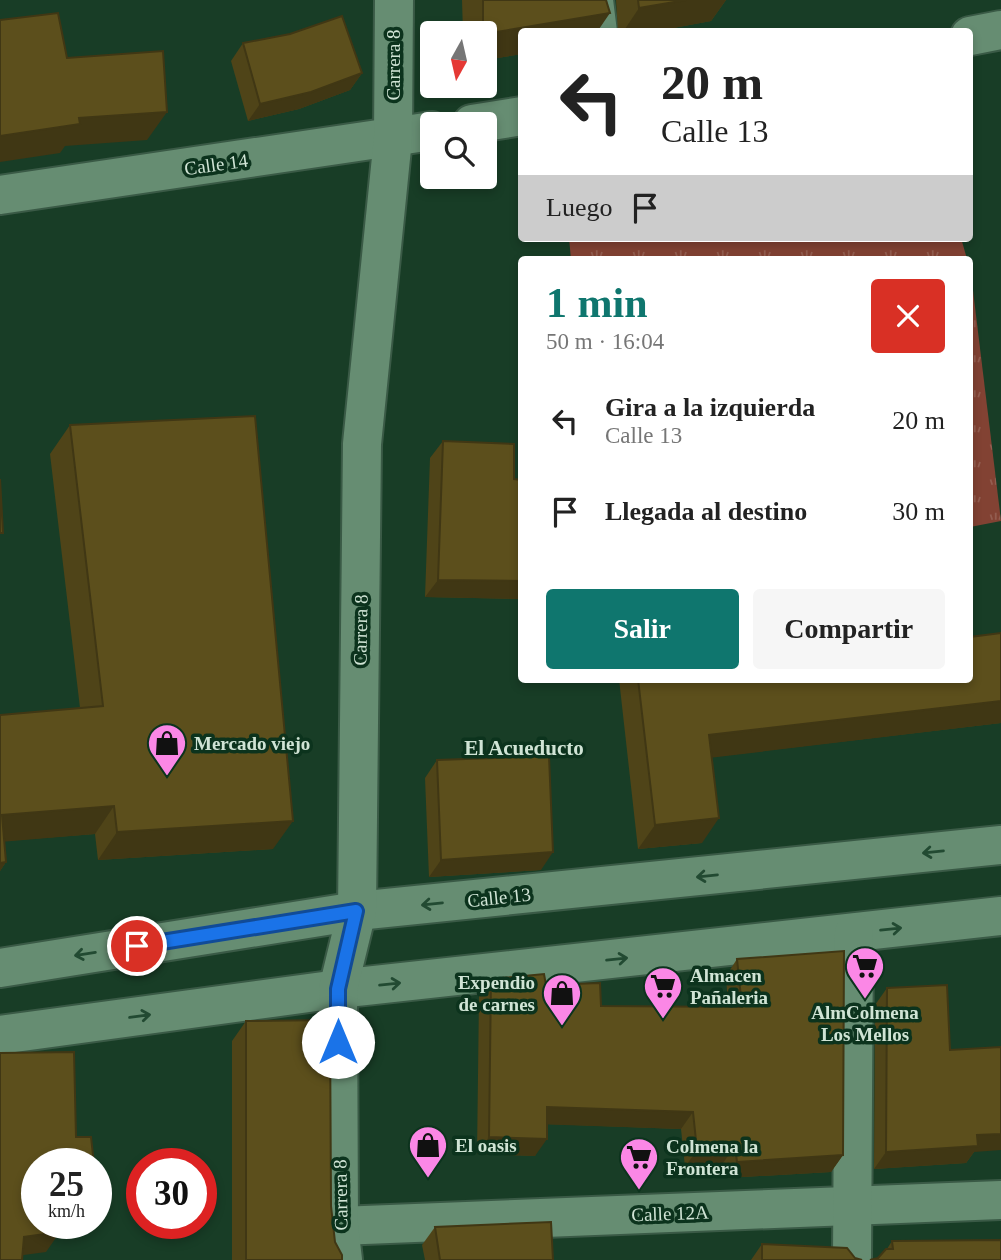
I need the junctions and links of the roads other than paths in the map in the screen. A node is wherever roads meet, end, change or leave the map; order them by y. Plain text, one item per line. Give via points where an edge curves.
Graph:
1 (394, 0) edge
2 (599, 0) edge
3 (602, 28) edge
4 (1001, 30) edge
5 (973, 35) edge
6 (518, 117) edge
7 (497, 120) edge
8 (420, 133) edge
9 (393, 138) junction
10 (0, 195) edge
11 (1001, 845) edge
12 (356, 911) junction
13 (1001, 916) edge
14 (854, 933) junction
15 (0, 968) edge
16 (338, 989) junction
17 (0, 1035) edge
18 (1001, 1200) edge
19 (852, 1206) junction
20 (341, 1243) edge
21 (852, 1260) edge

1 - 9 street, Carrera 8
2 - 3 lane
4 - 5 street
6 - 7 street
8 - 9 street, Calle 14
9 - 10 street, Calle 14
9 - 12 street, Carrera 8 via 362,444
11 -> 12 street, Calle 13
12 -> 15 street, Calle 13
12 - 16 street, Carrera 8
14 -> 13 street
16 -> 14 street
14 - 19 street
17 -> 16 street
16 - 20 street, Carrera 8
18 - 19 street, Calle 12A
19 - 20 street, Calle 12A
19 - 21 street

